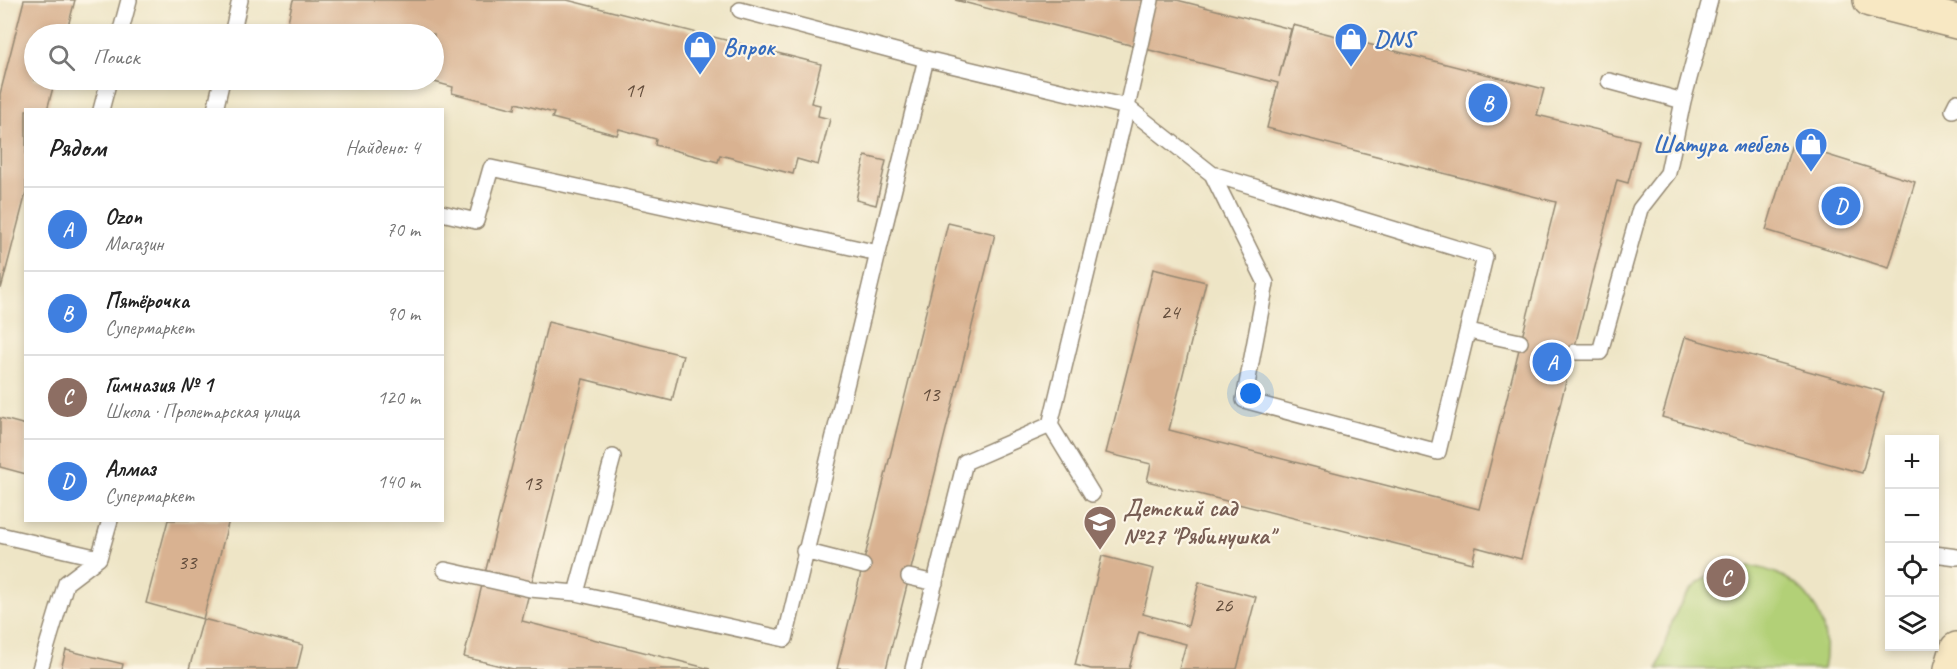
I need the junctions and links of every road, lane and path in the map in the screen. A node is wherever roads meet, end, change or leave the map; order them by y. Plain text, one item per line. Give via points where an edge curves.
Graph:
1 (129, 0) edge
2 (240, 0) edge
3 (1151, 0) edge
4 (1710, 0) edge
5 (1870, 0) edge
6 (740, 10) dead end
7 (1957, 22) edge
8 (123, 24) edge
9 (234, 24) edge
10 (926, 59) junction
11 (1609, 81) dead end
12 (106, 90) edge
13 (220, 90) edge
14 (1683, 101) junction
15 (1127, 107) junction
16 (102, 108) edge
17 (215, 108) edge
18 (1212, 174) junction
19 (444, 213) edge
20 (878, 253) junction
21 (1469, 331) junction
22 (1520, 342) dead end
23 (1575, 352) dead end
24 (1050, 425) junction
25 (613, 457) dead end
26 (1092, 494) dead end
27 (109, 522) edge
28 (0, 535) edge
29 (804, 551) junction
30 (1939, 554) edge
31 (1957, 556) edge
32 (99, 558) junction
33 (863, 566) dead end
34 (445, 570) dead end
35 (909, 577) dead end
36 (935, 583) junction
37 (576, 593) junction
38 (1957, 649) edge
39 (40, 669) edge
40 (913, 669) edge
41 (1951, 669) edge

1 - 8 lane
2 - 9 lane
3 - 15 lane
4 - 14 lane
5 - 7 street
6 - 10 lane
10 - 15 lane
10 - 20 lane
11 - 14 lane
12 - 16 lane
13 - 17 lane
14 - 23 lane via 1668,173 1640,209 1600,352
15 - 18 lane
15 - 24 lane
18 - 21 lane via 1485,257
18 - 21 lane via 1266,283 1244,400 1438,452
19 - 20 lane via 476,221 491,168
20 - 29 lane
21 - 22 lane
24 - 26 lane
24 - 36 lane via 965,462
25 - 37 lane
27 - 32 lane
28 - 32 lane
29 - 33 lane
29 - 37 lane via 784,639
30 - 31 lane
32 - 39 lane via 66,583
34 - 37 lane via 530,589
35 - 36 lane
36 - 40 lane
38 - 41 street

